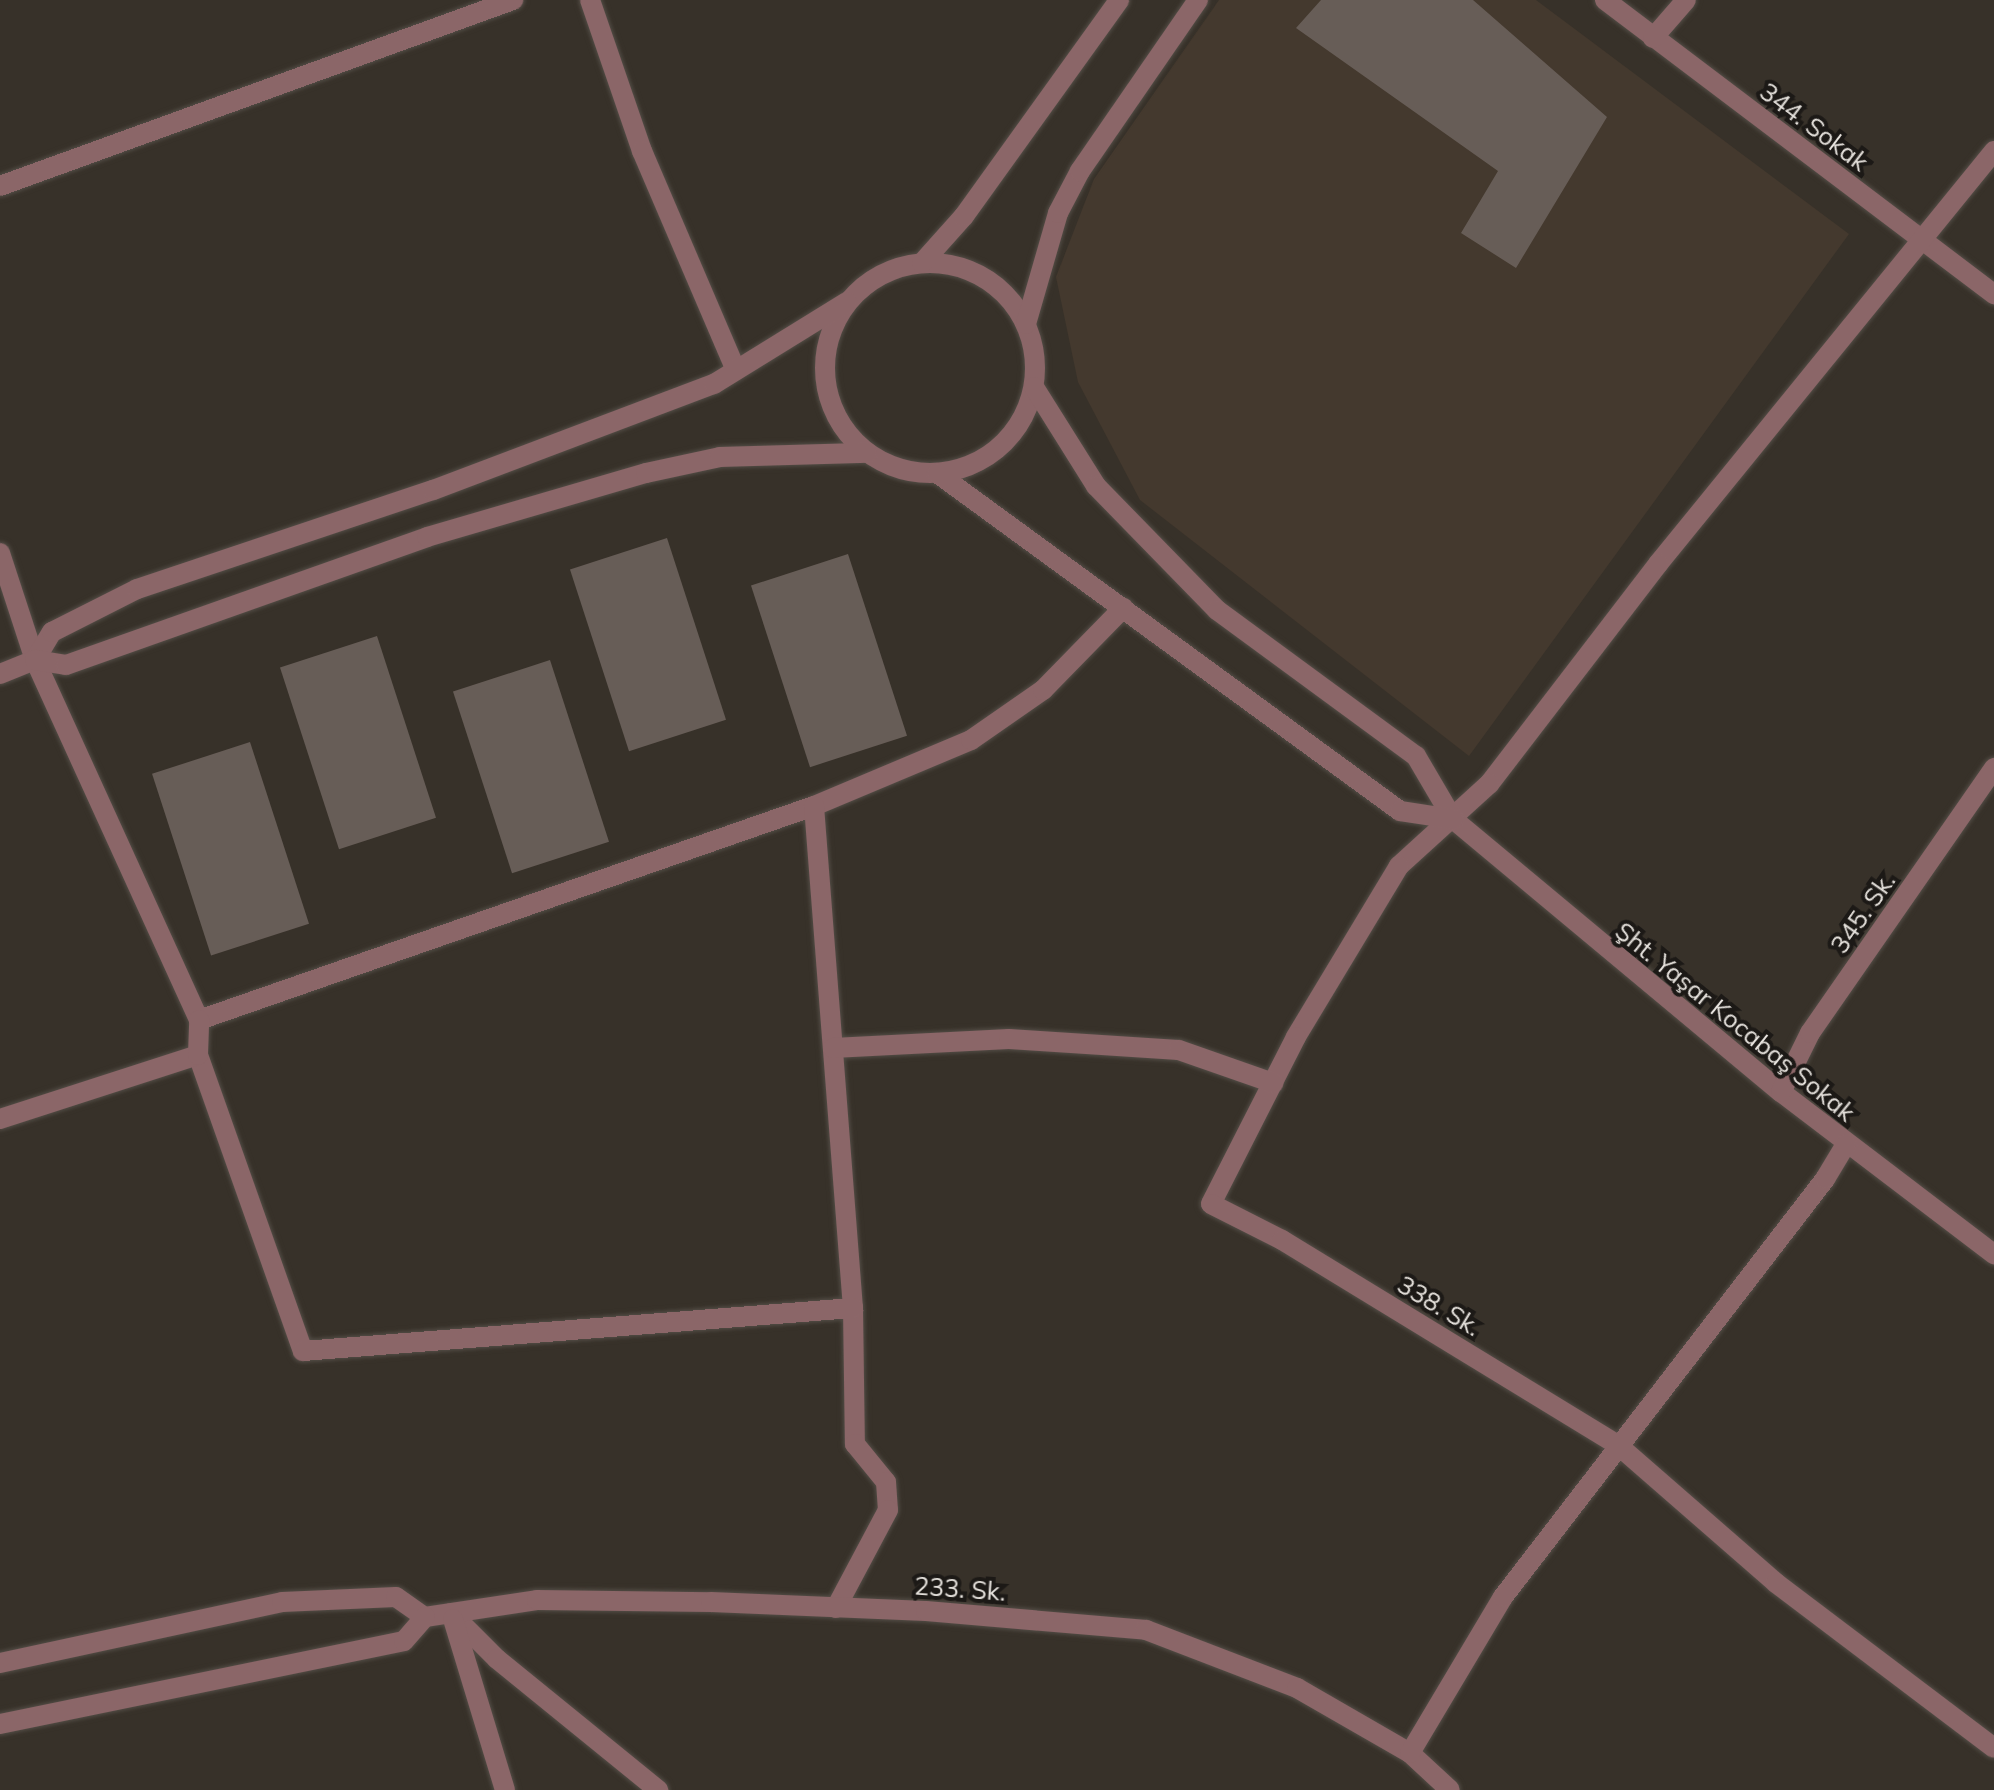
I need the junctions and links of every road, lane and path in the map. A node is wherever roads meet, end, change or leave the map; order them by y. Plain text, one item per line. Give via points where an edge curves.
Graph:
1 (513, 0) edge
2 (590, 0) edge
3 (1118, 0) edge
4 (1198, 0) edge
5 (1604, 0) edge
6 (1686, 0) edge
7 (1653, 38) junction
8 (1994, 151) edge
9 (0, 186) edge
10 (1924, 241) junction
11 (922, 263) junction
12 (1994, 294) edge
13 (848, 302) junction
14 (1026, 324) junction
15 (736, 370) junction
16 (1034, 387) junction
17 (867, 453) junction
18 (937, 473) junction
19 (0, 553) edge
20 (1123, 608) junction
21 (35, 660) junction
22 (0, 674) edge
23 (1994, 768) edge
24 (814, 806) junction
25 (1453, 819) junction
26 (198, 1020) junction
27 (832, 1048) junction
28 (198, 1055) junction
29 (1272, 1083) junction
30 (1782, 1092) junction
31 (0, 1120) edge
32 (1846, 1144) junction
33 (1994, 1254) edge
34 (853, 1308) junction
35 (1620, 1446) junction
36 (836, 1608) junction
37 (451, 1613) junction
38 (425, 1617) junction
39 (0, 1663) edge
40 (0, 1724) edge
41 (1994, 1748) edge
42 (1410, 1753) junction
43 (1445, 1788) edge
44 (505, 1790) edge
45 (658, 1790) edge

1 - 9 street
2 - 15 street via 642,151
3 - 11 street via 964,216
4 - 14 street via 1080,171 1058,213
5 - 7 street, 344. Sokak
6 - 7 street
7 - 10 street, 344. Sokak
8 - 10 street, 338. Sk.
10 - 12 street, 344. Sokak
10 - 25 street, 338. Sk. via 1658,564 1489,784
11 - 13 street via 880,274
11 - 14 street via 983,277
13 - 15 street
13 - 17 street via 828,339 825,382 839,422
14 - 16 street
15 - 21 street via 433,490 137,589 52,632
16 - 18 street via 1005,443 970,466
16 - 25 street via 1096,486 1218,610 1416,756
17 - 18 street via 906,471
17 - 21 street via 736,456 646,473 427,536 66,665
18 - 20 street
19 - 21 street
20 - 24 street via 1043,690 971,740
20 - 25 street via 1400,811
21 - 22 street
21 - 26 street
23 - 30 street, 345. Sk. via 1810,1033
24 - 26 street
24 - 27 street
25 - 29 street, 338. Sk. via 1399,866
25 - 30 street, Şht. Yaşar Kocabaş Sokak
26 - 28 street
27 - 29 street via 1009,1039 1179,1050
27 - 34 street
28 - 31 street
28 - 34 street via 302,1351
29 - 35 street, 338. Sk. via 1211,1204 1282,1240
30 - 32 street, Şht. Yaşar Kocabaş Sokak
32 - 33 street, Şht. Yaşar Kocabaş Sokak
32 - 35 street
34 - 36 street via 855,1444 886,1482 888,1510
35 - 41 street, 338. Sk. via 1776,1583
35 - 42 street via 1502,1597
36 - 37 street, 233. Sk. via 537,1600
36 - 42 street, 233. Sk. via 1146,1630 1297,1688
37 - 38 street, 233. Sk.
37 - 44 street
37 - 45 street via 496,1659
38 - 39 street via 396,1597 282,1602
38 - 40 street via 404,1641
42 - 43 street, 233. Sk.

